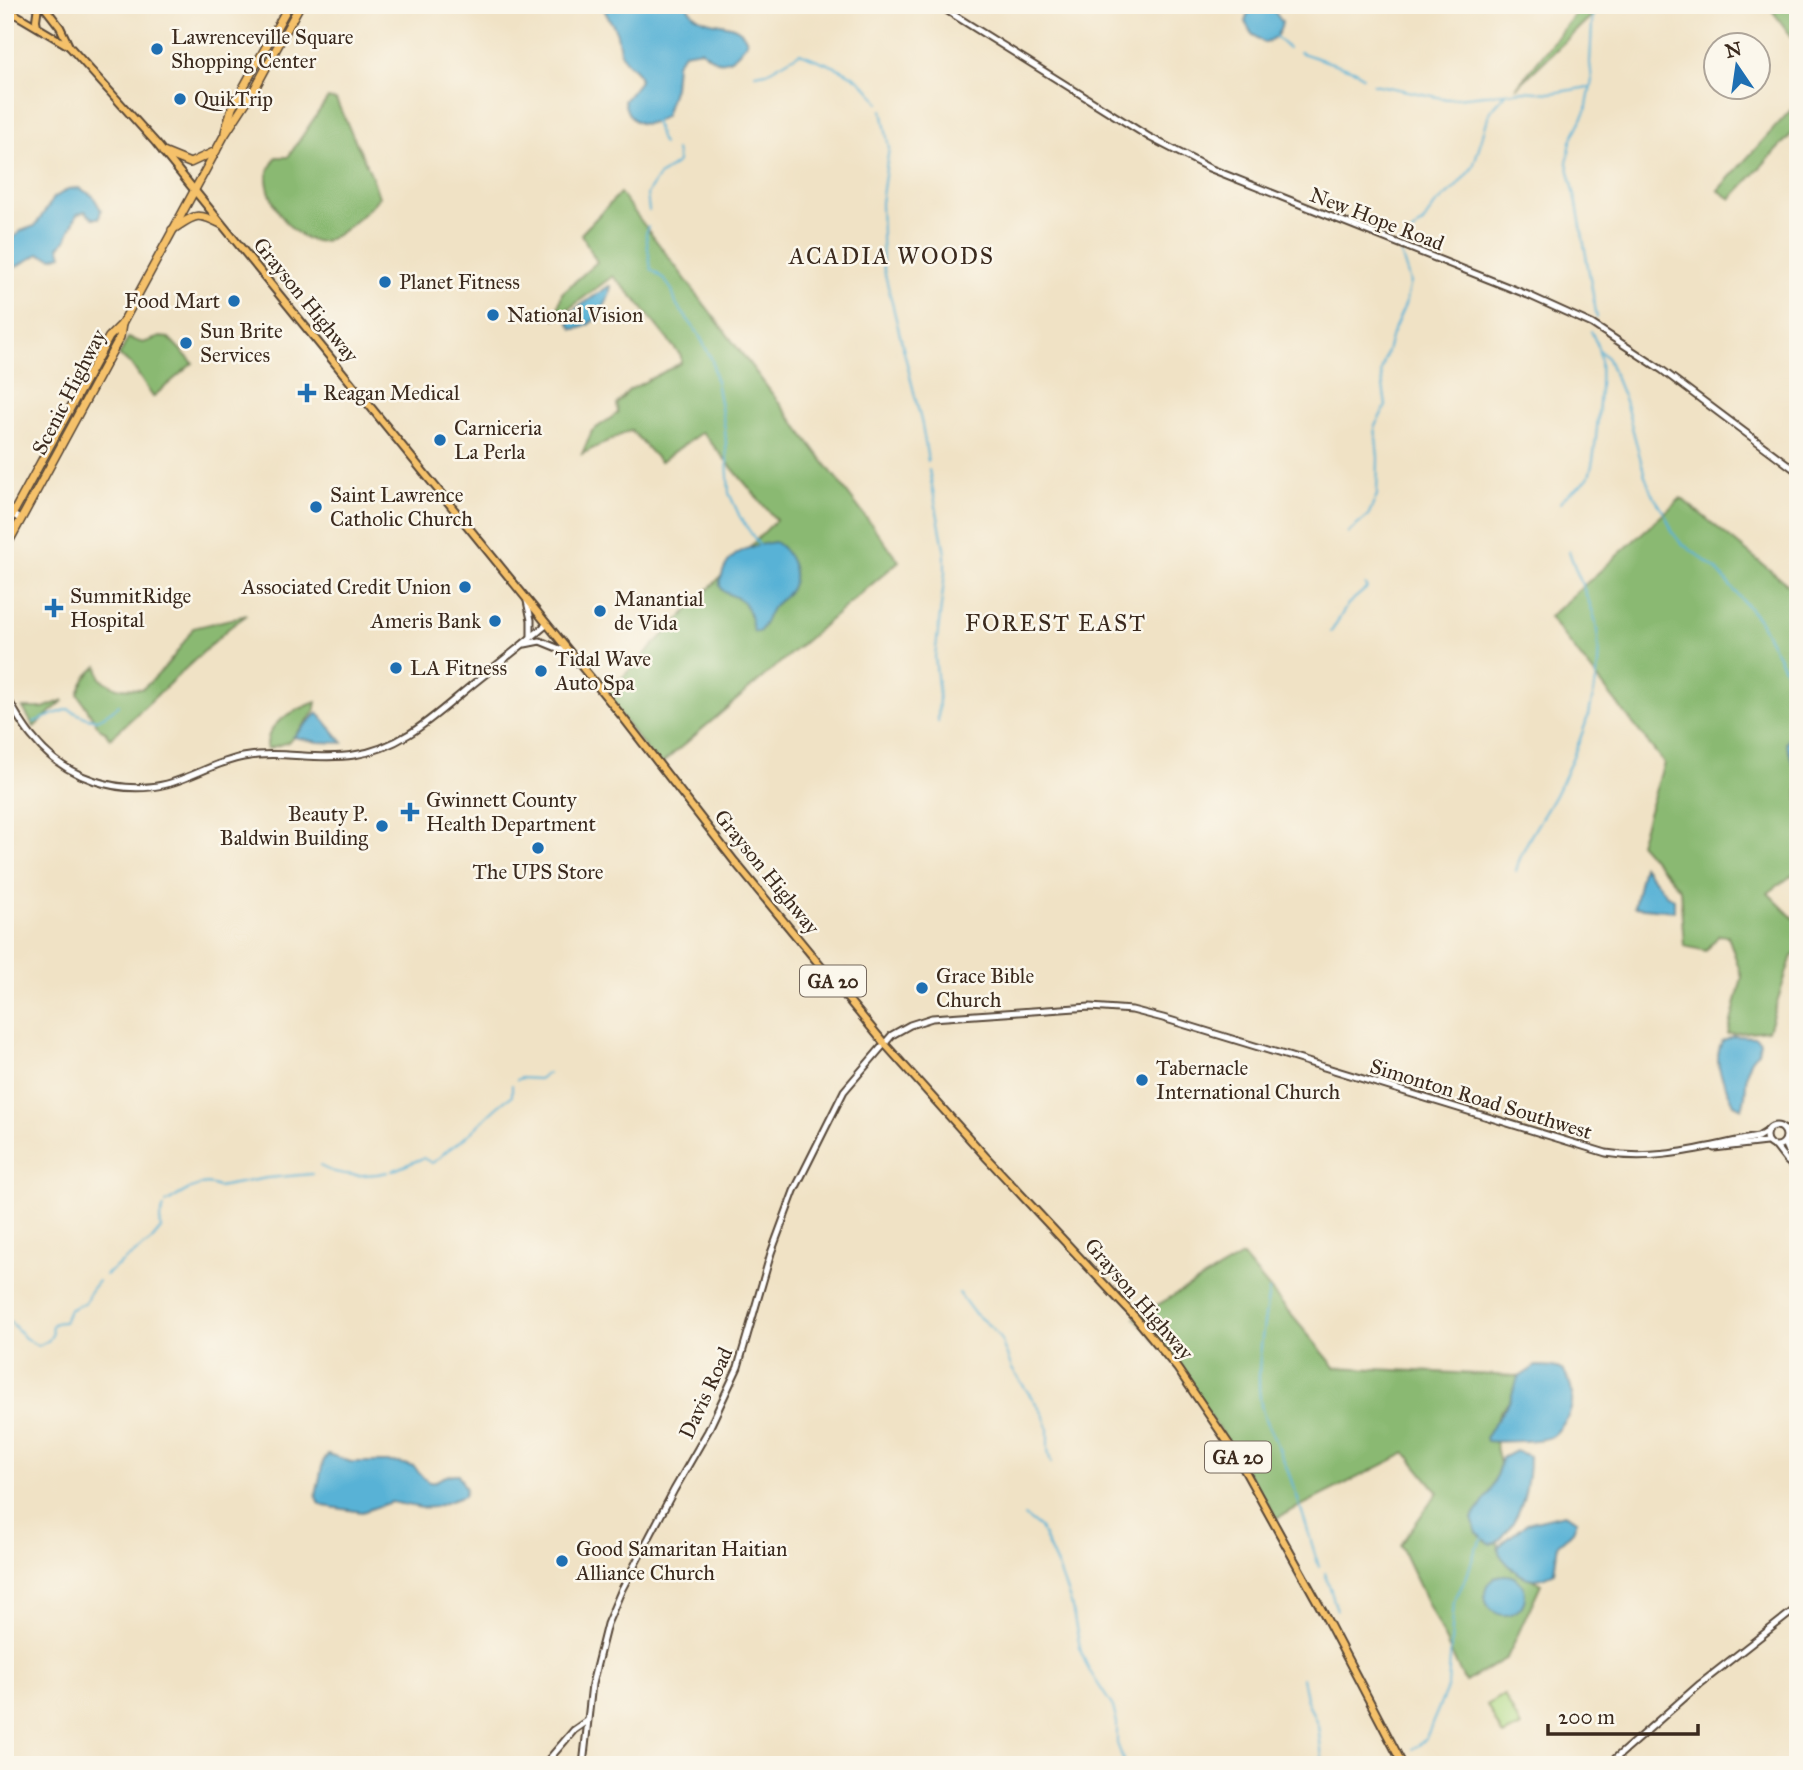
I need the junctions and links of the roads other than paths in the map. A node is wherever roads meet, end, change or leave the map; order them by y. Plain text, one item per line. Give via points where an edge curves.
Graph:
1 (40, 5) edge
2 (289, 5) edge
3 (300, 5) edge
4 (938, 5) edge
5 (5, 8) edge
6 (38, 27) junction
7 (69, 46) junction
8 (224, 136) junction
9 (216, 150) junction
10 (163, 152) junction
11 (194, 190) junction
12 (221, 224) junction
13 (172, 230) junction
14 (122, 324) junction
15 (86, 380) junction
16 (95, 384) junction
17 (1798, 472) edge
18 (5, 509) edge
19 (13, 515) junction
20 (21, 520) junction
21 (5, 528) edge
22 (5, 550) edge
23 (527, 601) junction
24 (546, 625) junction
25 (531, 637) junction
26 (519, 647) junction
27 (567, 652) junction
28 (5, 694) edge
29 (884, 1043) junction
30 (1784, 1130) junction
31 (1766, 1132) junction
32 (1798, 1133) edge
33 (1785, 1140) junction
34 (1767, 1142) junction
35 (1776, 1147) junction
36 (1707, 1148) junction
37 (1797, 1170) edge
38 (1798, 1607) edge
39 (587, 1721) junction
40 (544, 1765) edge
41 (583, 1765) edge
42 (1403, 1765) edge
43 (1608, 1765) edge

1 - 6 main road
1 - 7 main road via 60,27
2 - 8 highway, Scenic Highway via 232,108
3 - 8 highway, Scenic Highway
4 - 17 street, New Hope Road via 1149,137 1209,168 1592,324
5 - 6 main road
6 - 7 main road
7 - 10 main road, Grayson Highway
8 - 9 highway, Scenic Highway
9 - 10 highway via 190,163
9 - 11 highway, Scenic Highway
10 - 11 main road, Grayson Highway
11 - 12 main road, Grayson Highway / GA 20
11 - 13 highway, Scenic Highway
12 - 13 highway via 198,215
12 - 23 main road, Grayson Highway / GA 20
13 - 14 highway, Scenic Highway
14 - 15 highway, Scenic Highway via 109,337
14 - 16 highway, Scenic Highway via 120,337
15 - 16 highway
15 - 19 highway, Scenic Highway
16 - 20 highway, Scenic Highway
18 - 19 street
19 - 20 street
19 - 21 highway, Scenic Highway
20 - 22 highway, Scenic Highway
23 - 24 main road, Grayson Highway / GA 20
23 - 25 street
24 - 25 street
24 - 27 main road, Grayson Highway / GA 20
25 - 26 street
26 - 27 street via 540,641
26 - 28 street via 422,726 384,747 339,756 248,756 149,787 113,786 66,768 35,741
27 - 29 main road, Grayson Highway / GA 20
29 - 36 street, Simonton Road Southwest via 910,1026 940,1017 1118,1008 1606,1153 1664,1155
29 - 39 street, Davis Road via 844,1091 794,1191 738,1367 607,1624
29 - 42 main road, Grayson Highway / GA 20 via 1177,1368 1235,1452
30 - 31 street via 1774,1125
30 - 32 street
30 - 33 street
31 - 34 street
31 - 36 street, Simonton Road Southwest
32 - 33 street
33 - 35 street
33 - 37 street
34 - 35 street
34 - 36 street, Simonton Road Southwest
35 - 37 street
38 - 43 street
39 - 40 street via 573,1730
39 - 41 street, Davis Road

